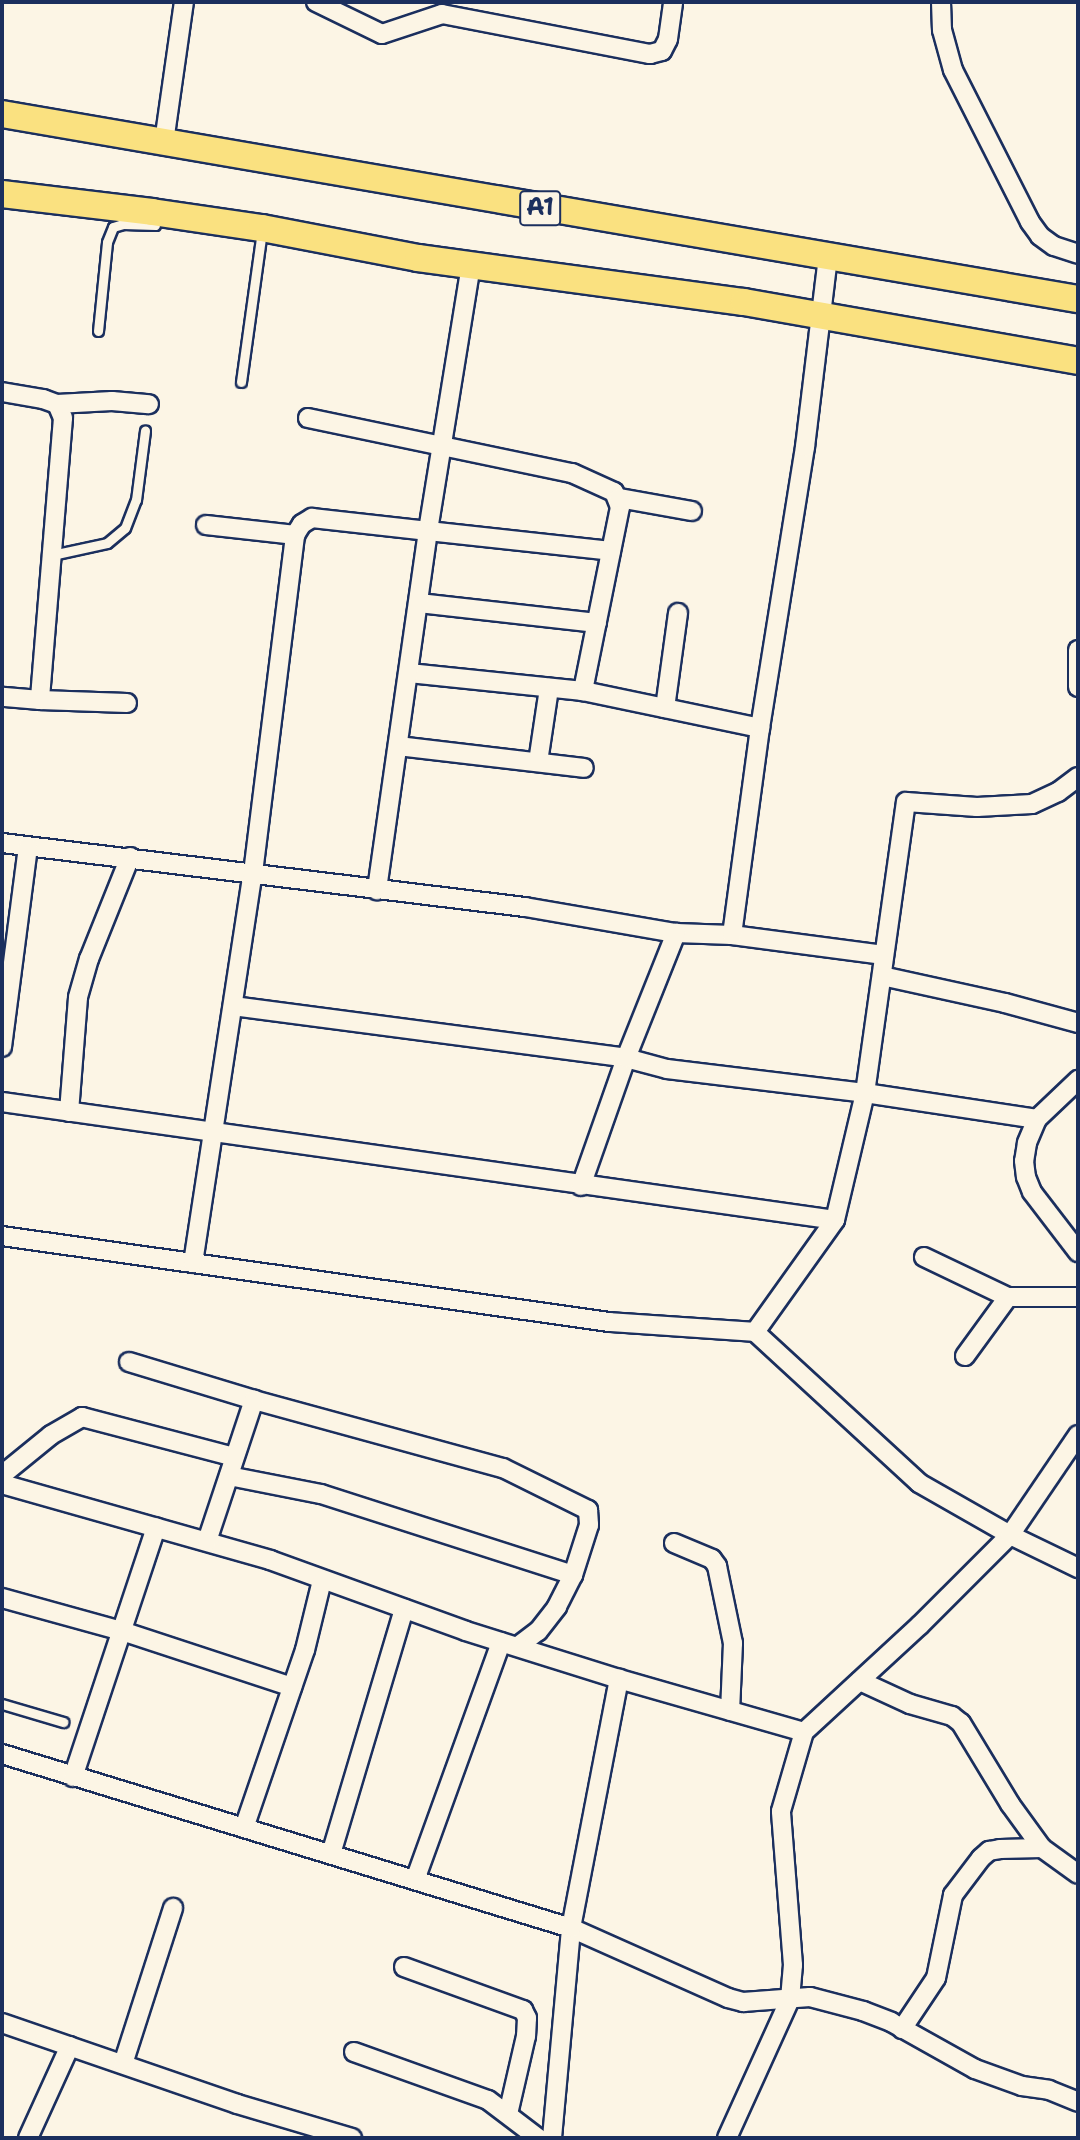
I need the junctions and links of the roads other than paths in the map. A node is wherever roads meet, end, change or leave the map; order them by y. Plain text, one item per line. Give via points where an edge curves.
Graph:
1 (184, 2) edge
2 (316, 2) edge
3 (673, 2) edge
4 (941, 2) edge
5 (2, 114) edge
6 (164, 142) junction
7 (2, 194) edge
8 (161, 226) dead end
9 (186, 228) dead end
10 (262, 232) junction
11 (1078, 254) edge
12 (828, 257) junction
13 (471, 265) junction
14 (1078, 299) edge
15 (821, 316) junction
16 (98, 331) dead end
17 (1078, 360) edge
18 (241, 382) dead end
19 (2, 393) edge
20 (57, 404) junction
21 (149, 404) dead end
22 (308, 418) dead end
23 (145, 430) dead end
24 (442, 448) junction
25 (619, 498) junction
26 (692, 510) dead end
27 (206, 525) dead end
28 (428, 531) junction
29 (295, 535) junction
30 (611, 551) junction
31 (52, 555) junction
32 (419, 603) junction
33 (678, 613) dead end
34 (597, 623) junction
35 (1078, 650) edge
36 (409, 673) junction
37 (1078, 687) edge
38 (549, 688) junction
39 (583, 691) junction
40 (2, 697) edge
41 (40, 700) junction
42 (127, 703) dead end
43 (665, 708) junction
44 (760, 728) junction
45 (398, 746) junction
46 (538, 762) junction
47 (584, 768) dead end
48 (1078, 777) edge
49 (1058, 792) junction
50 (1078, 795) edge
51 (2, 842) edge
52 (28, 847) junction
53 (130, 857) junction
54 (253, 873) junction
55 (377, 890) junction
56 (676, 933) junction
57 (732, 935) junction
58 (884, 955) junction
59 (882, 976) junction
60 (233, 1006) junction
61 (1078, 1023) edge
62 (2, 1047) edge
63 (626, 1058) junction
64 (1078, 1080) edge
65 (865, 1093) junction
66 (2, 1102) edge
67 (69, 1112) junction
68 (1037, 1119) junction
69 (212, 1134) junction
70 (581, 1186) junction
71 (835, 1220) junction
72 (2, 1236) edge
73 (1078, 1251) edge
74 (924, 1257) dead end
75 (193, 1263) junction
76 (1008, 1297) junction
77 (1078, 1297) edge
78 (755, 1332) junction
79 (965, 1356) dead end
80 (129, 1362) dead end
81 (254, 1400) junction
82 (1078, 1435) edge
83 (234, 1457) junction
84 (2, 1475) edge
85 (229, 1476) junction
86 (2, 1484) edge
87 (156, 1527) junction
88 (1010, 1535) junction
89 (207, 1541) junction
90 (674, 1543) dead end
91 (1078, 1568) edge
92 (573, 1576) junction
93 (322, 1580) junction
94 (2, 1598) edge
95 (404, 1608) junction
96 (122, 1631) junction
97 (509, 1645) junction
98 (619, 1679) junction
99 (860, 1681) junction
100 (292, 1687) junction
101 (2, 1704) edge
102 (730, 1711) junction
103 (62, 1722) dead end
104 (804, 1732) junction
105 (2, 1754) edge
106 (73, 1777) junction
107 (244, 1828) junction
108 (1042, 1847) junction
109 (331, 1854) junction
110 (1078, 1874) edge
111 (415, 1880) junction
112 (173, 1908) dead end
113 (571, 1928) junction
114 (404, 1967) dead end
115 (790, 1999) junction
116 (2, 2023) edge
117 (902, 2029) junction
118 (70, 2046) junction
119 (354, 2052) dead end
120 (123, 2064) junction
121 (1078, 2102) edge
122 (508, 2114) junction
123 (28, 2138) edge
124 (352, 2138) edge
125 (537, 2138) edge
126 (552, 2138) edge
127 (727, 2138) edge

1 - 6 street
2 - 3 street via 382,34 442,14 650,54 662,51 668,39
4 - 11 street via 942,30 953,70 1030,222 1054,246
5 - 6 main road, A1
6 - 12 main road, A1
7 - 10 main road
8 - 16 lane via 113,227 107,242
9 - 10 lane
10 - 13 main road
10 - 18 lane
12 - 14 main road, A1
12 - 15 street
13 - 15 main road
13 - 24 street
15 - 17 main road
15 - 44 street
19 - 20 street
20 - 21 street
20 - 31 street via 63,418
22 - 24 street
23 - 31 lane via 135,500 125,528 107,542
24 - 25 street via 572,473
24 - 28 street
25 - 26 street
25 - 30 street
27 - 29 street
28 - 29 street via 312,519
28 - 30 street
28 - 32 street
29 - 54 street
30 - 34 street
31 - 41 street
32 - 34 street
32 - 36 street
33 - 43 street
34 - 39 street
35 - 37 street
36 - 38 street
36 - 45 street
38 - 39 street
38 - 46 street
39 - 43 street
40 - 41 street
41 - 42 street
43 - 44 street
44 - 57 street
45 - 46 street
45 - 55 street
46 - 47 street
48 - 49 street
49 - 50 street
49 - 58 street via 1032,804 977,807 906,802
51 - 52 street
52 - 53 street
52 - 62 street
53 - 54 street
53 - 67 street via 78,997
54 - 55 street
54 - 60 street
55 - 56 street via 525,907
56 - 57 street
56 - 63 street
57 - 58 street
58 - 59 street
59 - 61 street
59 - 65 street
60 - 63 street
60 - 69 street
63 - 65 street via 667,1069
63 - 70 street
64 - 68 street
65 - 68 street
65 - 71 street
66 - 67 street
67 - 69 street
68 - 73 street via 1027,1143 1027,1177 1032,1192
69 - 70 street
69 - 75 street
70 - 71 street
71 - 78 street
72 - 75 street
74 - 76 street
75 - 78 street via 610,1322
76 - 77 street
76 - 79 street
78 - 88 street via 919,1483
80 - 81 street
81 - 83 street
81 - 92 street via 503,1468 588,1510 589,1525
82 - 88 street
83 - 84 street via 82,1417 51,1435
83 - 85 street
85 - 89 street
85 - 92 street via 321,1494
86 - 87 street
87 - 89 street
87 - 96 street
88 - 91 street
88 - 99 street
89 - 93 street
90 - 102 street via 712,1559 717,1566 733,1643
92 - 97 street via 538,1630
93 - 95 street
93 - 100 street
94 - 96 street
95 - 97 street
95 - 109 street
96 - 100 street
96 - 106 street
97 - 98 street
97 - 111 street
98 - 102 street
98 - 113 street
99 - 104 street
99 - 108 street via 961,1723
100 - 107 street
101 - 103 lane
102 - 104 street
104 - 115 street via 781,1811 793,1965
105 - 106 street
106 - 107 street
107 - 109 street
108 - 110 street
108 - 117 street via 1000,1849 981,1858 953,1895 936,1978
109 - 111 street
111 - 113 street
112 - 120 street
113 - 115 street via 728,1998 743,2002
113 - 126 street
114 - 122 street via 523,2010 526,2036
115 - 117 street via 810,1997 863,2011
115 - 127 street
116 - 118 street
117 - 121 street via 975,2069
118 - 120 street
118 - 123 street
119 - 122 street via 488,2100
120 - 124 street
122 - 125 street

